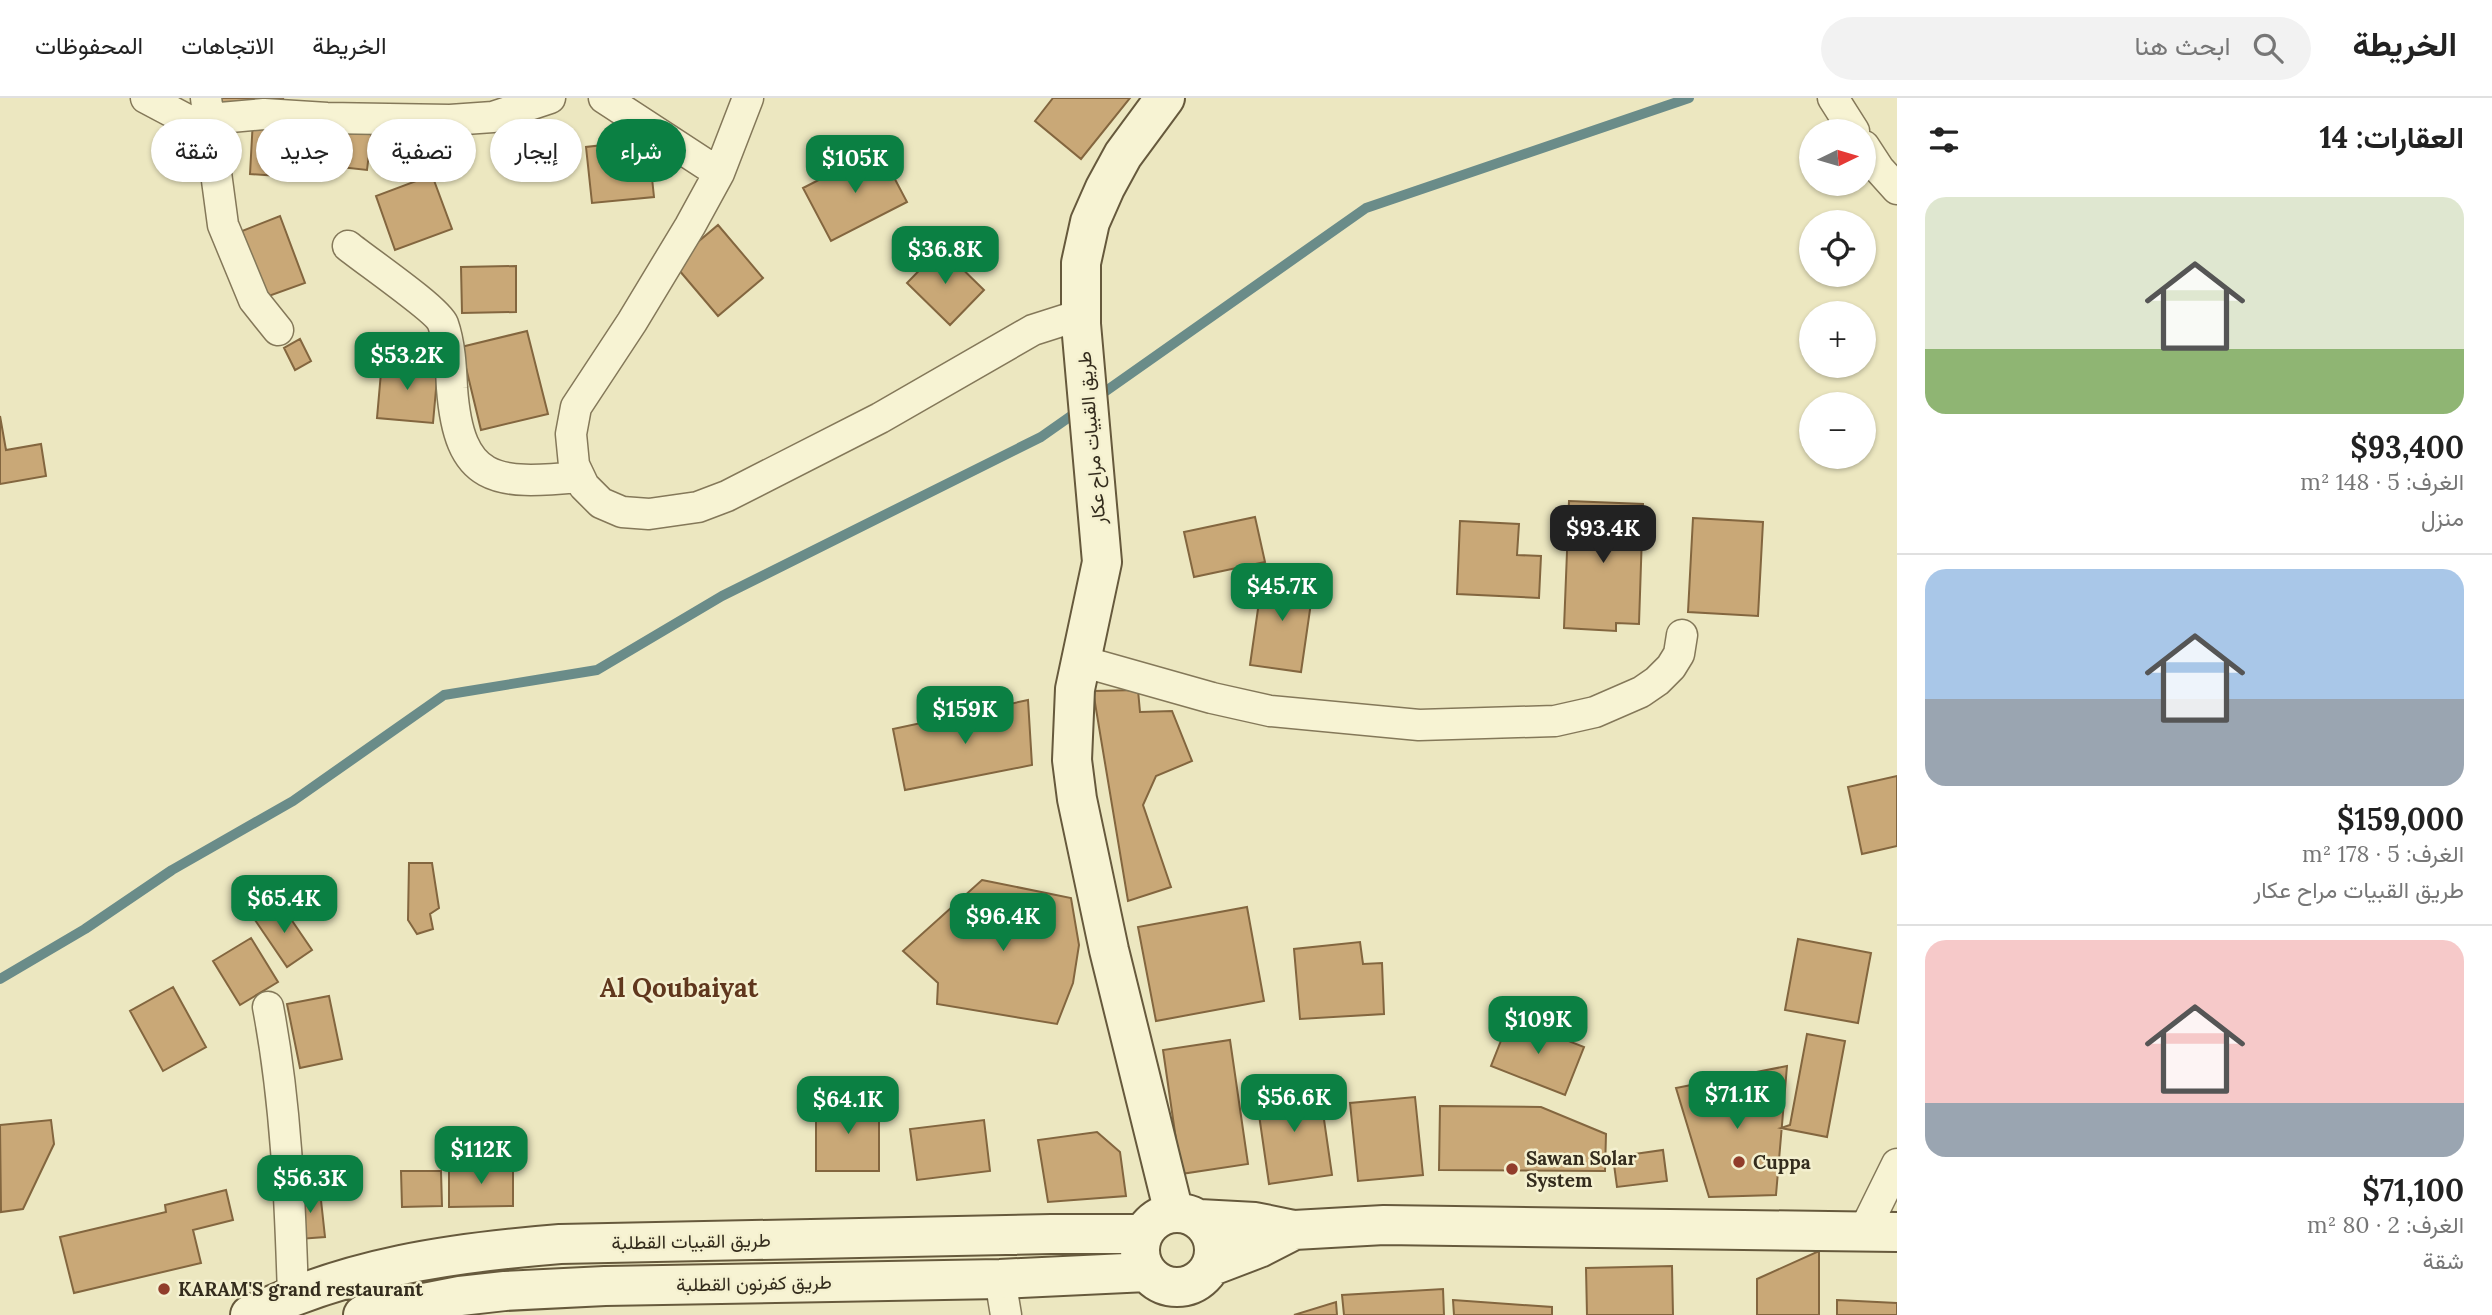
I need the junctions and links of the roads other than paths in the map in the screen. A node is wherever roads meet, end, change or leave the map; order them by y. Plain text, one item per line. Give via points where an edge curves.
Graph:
1 (146, 98) edge
2 (550, 98) edge
3 (604, 98) edge
4 (748, 98) edge
5 (1165, 98) edge
6 (1833, 98) edge
7 (209, 117) edge
8 (1846, 119) edge
9 (1876, 164) edge
10 (719, 173) junction
11 (1897, 189) edge
12 (348, 246) dead end
13 (1080, 319) junction
14 (278, 330) dead end
15 (579, 477) junction
16 (1682, 635) dead end
17 (1081, 661) junction
18 (268, 1007) dead end
19 (1897, 1164) edge
20 (1187, 1216) junction
21 (1294, 1230) junction
22 (1880, 1231) edge
23 (1143, 1234) junction
24 (1212, 1266) junction
25 (1160, 1291) edge
26 (293, 1296) junction
27 (1003, 1297) edge
28 (506, 1303) edge
29 (250, 1315) edge
30 (363, 1315) edge

1 - 7 street
2 - 7 street via 493,117 450,120 264,114
3 - 10 street
4 - 10 street
5 - 13 main road, طريق القبيات مراح عكار via 1123,155 1090,222 1080,272
6 - 8 street
7 - 14 street via 223,225 254,300
9 - 11 street
10 - 15 street via 576,407 571,450
12 - 15 street via 443,324 456,421 475,464 512,480
13 - 15 street via 1034,330 880,418 758,482 698,507 649,514 622,512 601,503
13 - 17 main road, طريق القبيات مراح عكار via 1102,552
16 - 17 street via 1671,667 1641,692 1595,712 1555,721 1419,725 1270,711
17 - 20 main road, طريق القبيات مراح عكار via 1073,715 1074,784 1112,961
18 - 26 street via 285,1125
19 - 22 street
20 - 21 main road
20 - 23 main road via 1162,1216
20 - 24 main road via 1208,1228 1215,1253
21 - 22 main road via 1384,1225
21 - 24 main road
23 - 25 main road via 1141,1260
23 - 26 main road, طريق القبيات القطلبة via 560,1244 439,1256
24 - 25 main road via 1193,1285
25 - 27 main road, طريق كفرنون القطلبة
26 - 29 main road, طريق القبيات القطلبة
27 - 28 main road, طريق كفرنون القطلبة via 645,1285
28 - 30 main road, طريق كفرنون القطلبة via 460,1296

